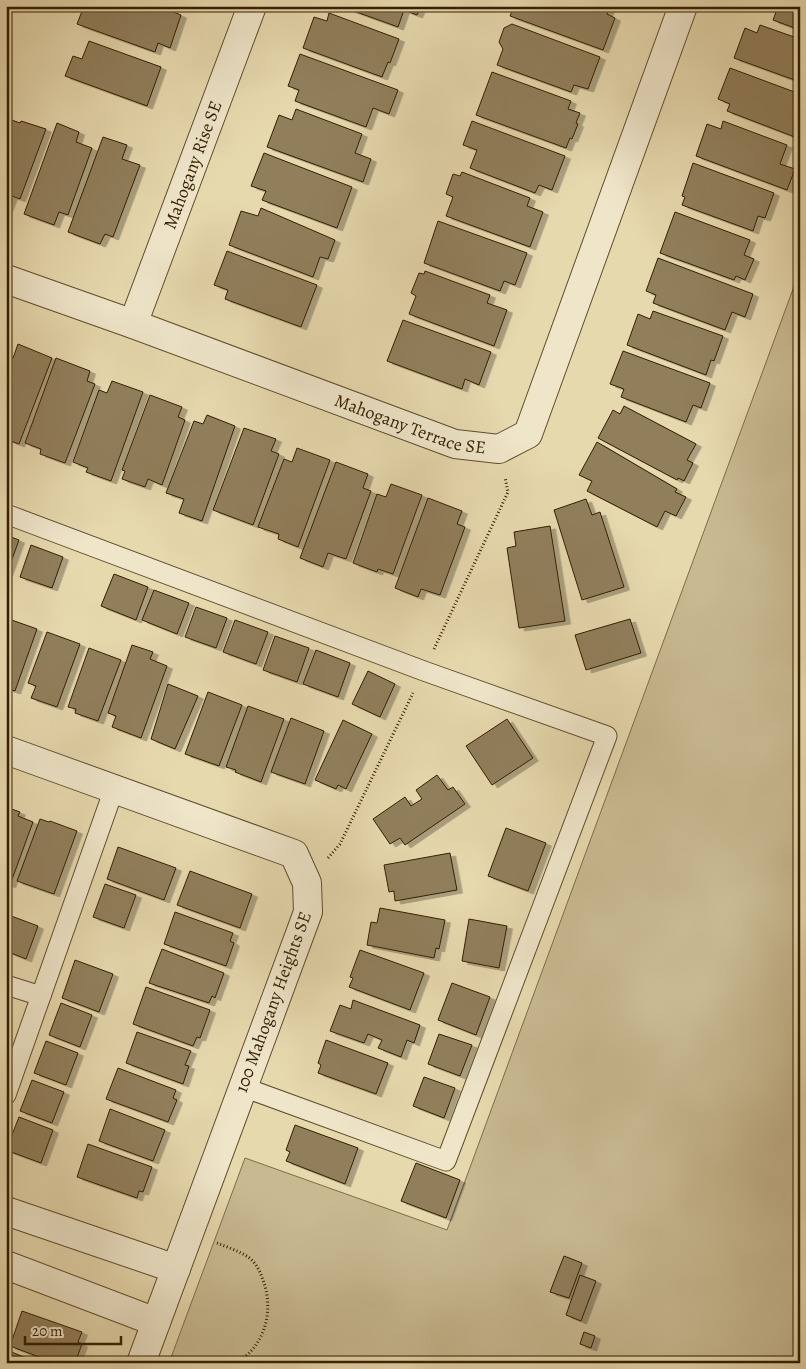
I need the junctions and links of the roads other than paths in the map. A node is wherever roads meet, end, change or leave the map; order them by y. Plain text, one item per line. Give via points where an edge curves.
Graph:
1 (252, 6) edge
2 (683, 6) edge
3 (6, 278) edge
4 (133, 324) junction
5 (6, 514) edge
6 (6, 750) edge
7 (114, 789) junction
8 (6, 984) edge
9 (41, 996) junction
10 (242, 1087) junction
11 (6, 1094) edge
12 (6, 1211) edge
13 (6, 1265) edge
14 (176, 1269) junction
15 (156, 1322) junction
16 (141, 1363) edge

1 - 4 street, Mahogany Rise SE
2 - 4 street, Mahogany Terrace SE via 528,434 499,450 455,444
3 - 4 street, Mahogany Terrace SE
5 - 10 lane via 607,736 446,1161
6 - 7 street, 100 Mahogany Heights SE
7 - 9 lane
7 - 10 street, 100 Mahogany Heights SE via 294,854 307,883 308,912
8 - 9 lane
9 - 11 lane
10 - 14 street, 100 Mahogany Heights SE
12 - 14 street
13 - 15 street
14 - 15 street, 100 Mahogany Heights SE
15 - 16 street, 100 Mahogany Heights SE

